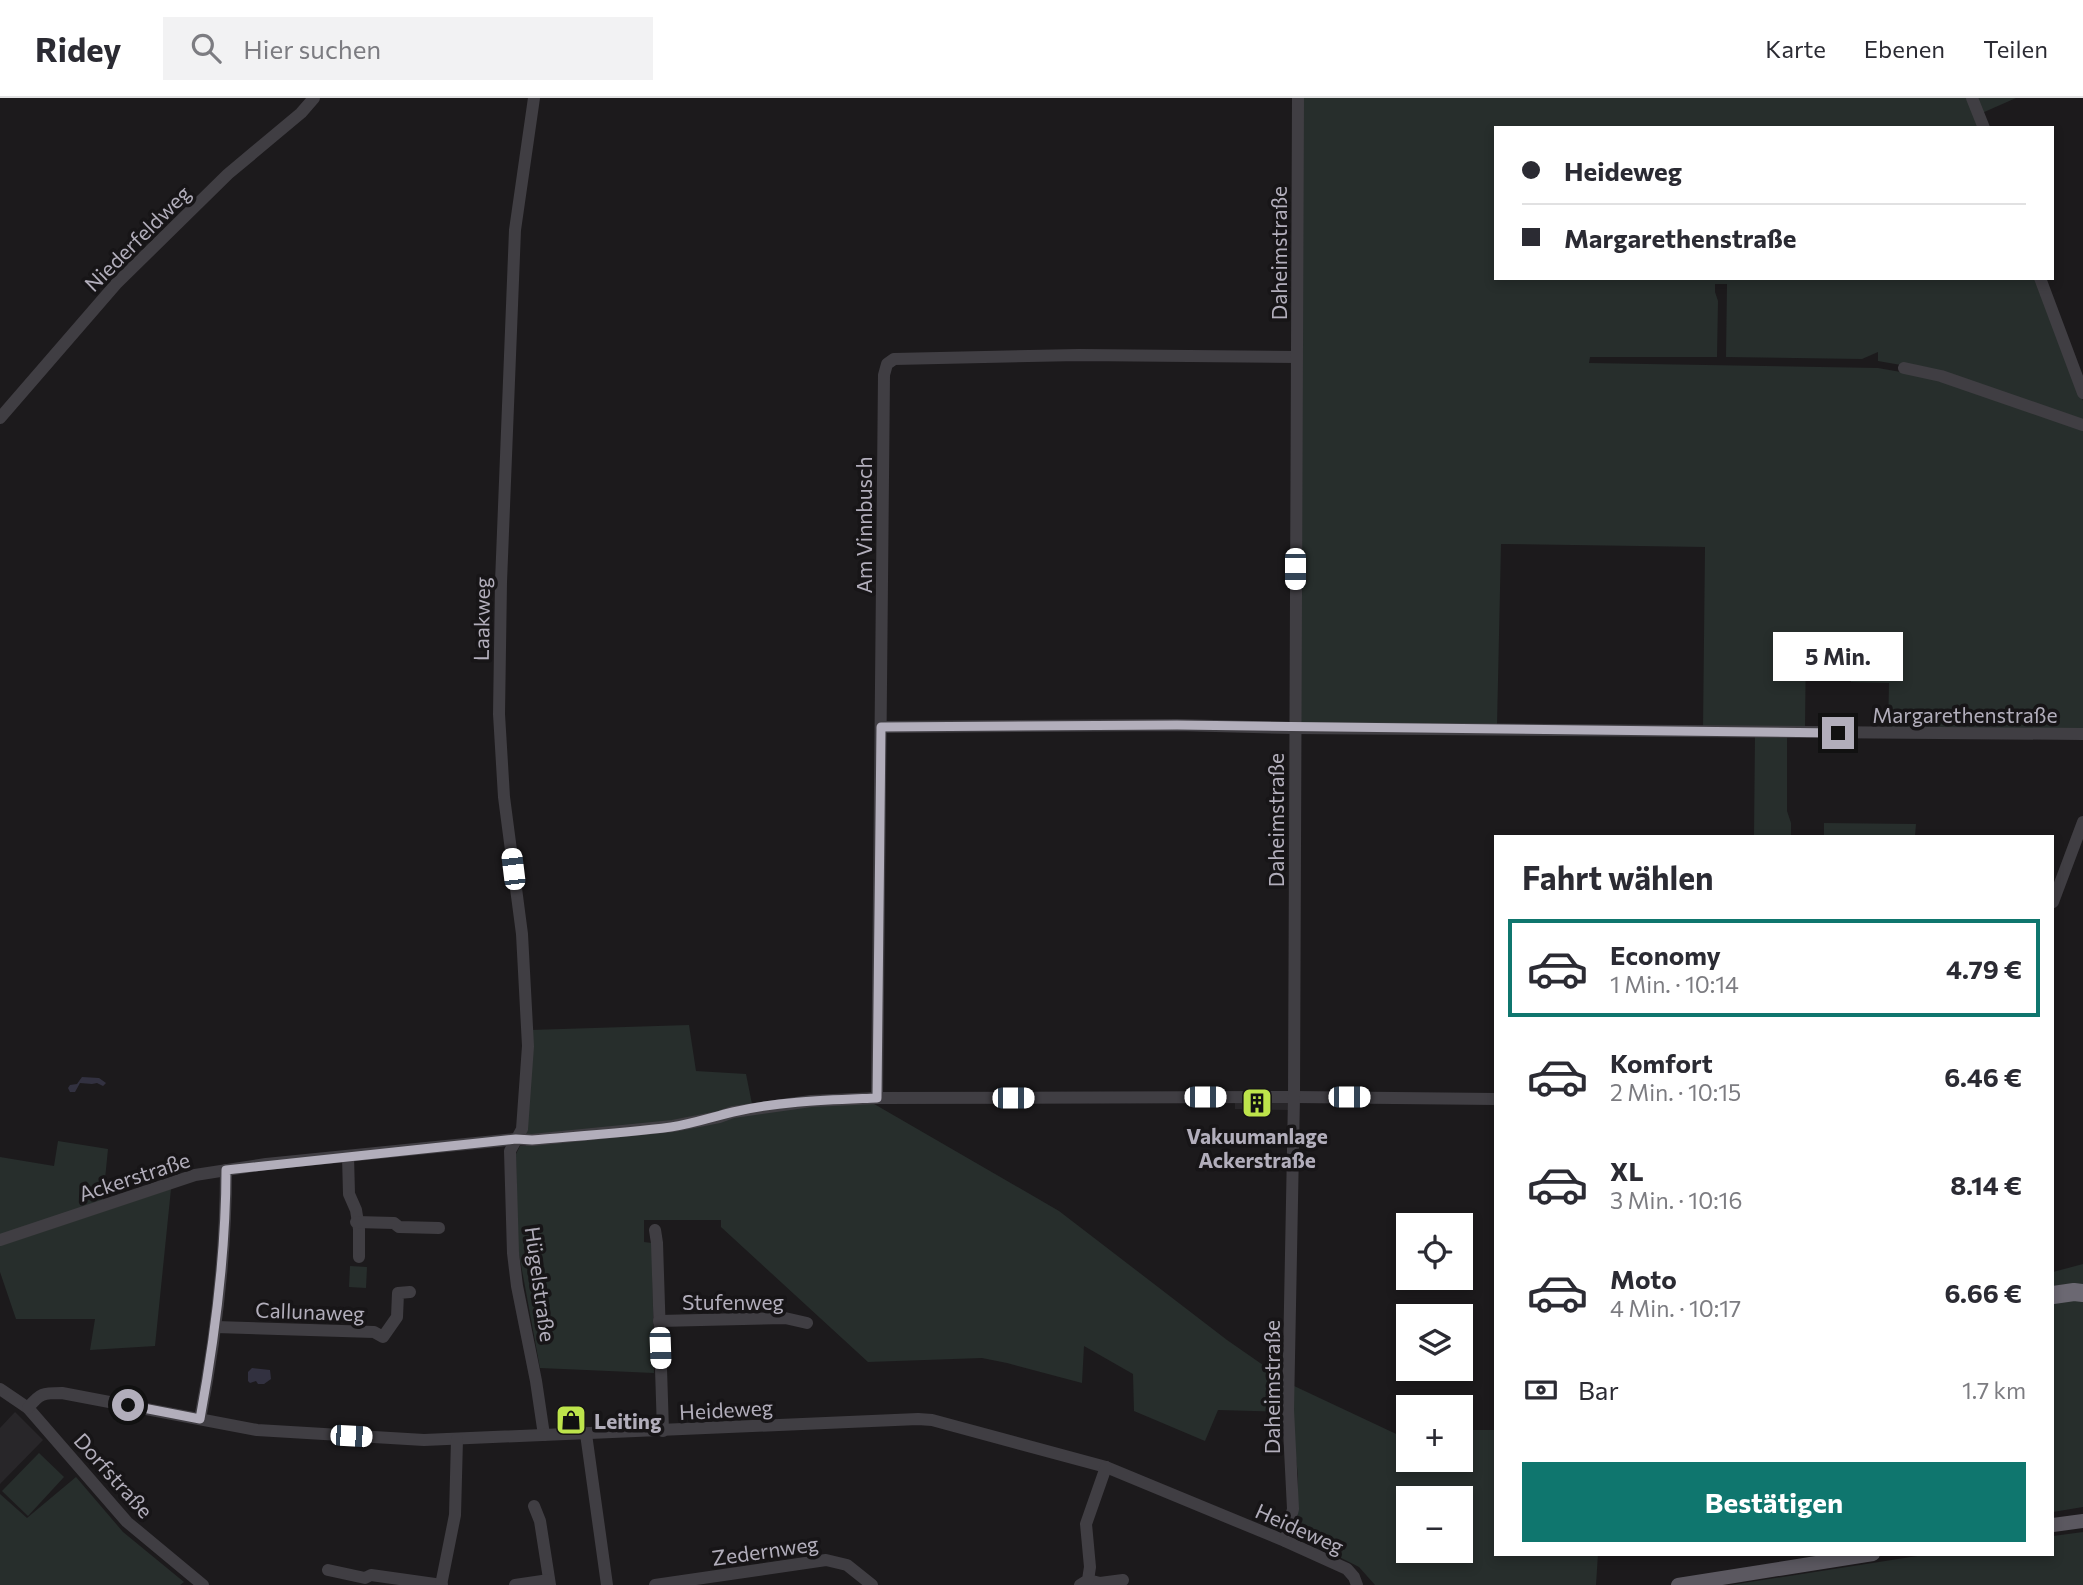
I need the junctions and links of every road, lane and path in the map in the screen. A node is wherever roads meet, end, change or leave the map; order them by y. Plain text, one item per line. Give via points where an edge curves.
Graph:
1 (314, 98) edge
2 (534, 98) edge
3 (1298, 98) edge
4 (1972, 98) edge
5 (1983, 126) edge
6 (2041, 280) edge
7 (1297, 357) junction
8 (2078, 364) edge
9 (1904, 368) dead end
10 (2083, 393) edge
11 (0, 418) edge
12 (2083, 425) edge
13 (881, 727) junction
14 (1294, 728) junction
15 (2083, 734) edge
16 (2083, 822) edge
17 (2054, 899) edge
18 (1294, 1097) junction
19 (877, 1098) junction
20 (1494, 1099) edge
21 (516, 1139) junction
22 (348, 1156) junction
23 (226, 1170) junction
24 (356, 1222) junction
25 (439, 1228) dead end
26 (655, 1230) dead end
27 (0, 1240) edge
28 (359, 1256) dead end
29 (410, 1292) dead end
30 (2083, 1293) edge
31 (2054, 1295) edge
32 (659, 1321) junction
33 (807, 1322) dead end
34 (216, 1327) junction
35 (0, 1389) edge
36 (28, 1408) junction
37 (200, 1419) junction
38 (663, 1431) junction
39 (586, 1434) junction
40 (544, 1435) junction
41 (457, 1439) junction
42 (1106, 1467) junction
43 (534, 1506) dead end
44 (2083, 1521) edge
45 (2054, 1525) edge
46 (1286, 1541) junction
47 (1860, 1556) edge
48 (328, 1570) dead end
49 (1123, 1580) dead end
50 (1084, 1582) edge
51 (197, 1583) edge
52 (550, 1583) edge
53 (441, 1585) edge
54 (515, 1585) edge
55 (607, 1585) edge
56 (656, 1585) edge
57 (872, 1585) edge
58 (1357, 1585) edge
59 (1678, 1585) edge

1 - 11 street, Niederfeldweg via 116,284
2 - 21 street, Laakweg via 515,230 500,582 503,783 522,934 528,1046 522,1129
3 - 7 street, Daheimstraße
4 - 5 street
6 - 8 street
7 - 13 street, Am Vinnbusch via 1079,355 894,359 887,364
7 - 14 street, Daheimstraße
8 - 10 street
9 - 12 street via 1941,376
13 - 14 street, Margarethenstraße
13 - 19 street, Am Vinnbusch
14 - 15 street, Margarethenstraße
14 - 18 street, Daheimstraße
16 - 17 street
18 - 19 street, Ackerstraße
18 - 20 street, Ackerstraße
18 - 46 street, Daheimstraße via 1288,1402 1293,1509
19 - 21 street, Ackerstraße via 811,1101 661,1128
21 - 22 street, Ackerstraße
21 - 40 street, Hügelstraße via 510,1152 513,1253
22 - 23 street, Ackerstraße
22 - 24 street via 349,1194
23 - 27 street, Ackerstraße via 172,1182
23 - 34 street
24 - 25 street
24 - 28 street
26 - 32 street, Stufenweg
29 - 34 street, Callunaweg via 398,1293 397,1317 383,1337 374,1332
30 - 31 highway
32 - 33 street, Stufenweg via 785,1318
32 - 38 street, Stufenweg
34 - 37 street
35 - 36 street, Dorfstraße
36 - 37 street, Heideweg via 45,1393 62,1393
36 - 51 street, Dorfstraße via 127,1522
37 - 41 street, Heideweg via 279,1432
38 - 39 street, Heideweg
38 - 42 street, Heideweg via 932,1420
39 - 40 street, Heideweg
39 - 55 street
40 - 41 street, Heideweg
41 - 53 street via 455,1515
42 - 46 street, Heideweg
42 - 50 street via 1086,1524 1090,1567
43 - 52 street
44 - 45 main road
46 - 58 street, Heideweg via 1347,1569
47 - 59 main road
48 - 53 street
49 - 50 street
52 - 54 street
56 - 57 street, Zedernweg via 826,1560 847,1565

